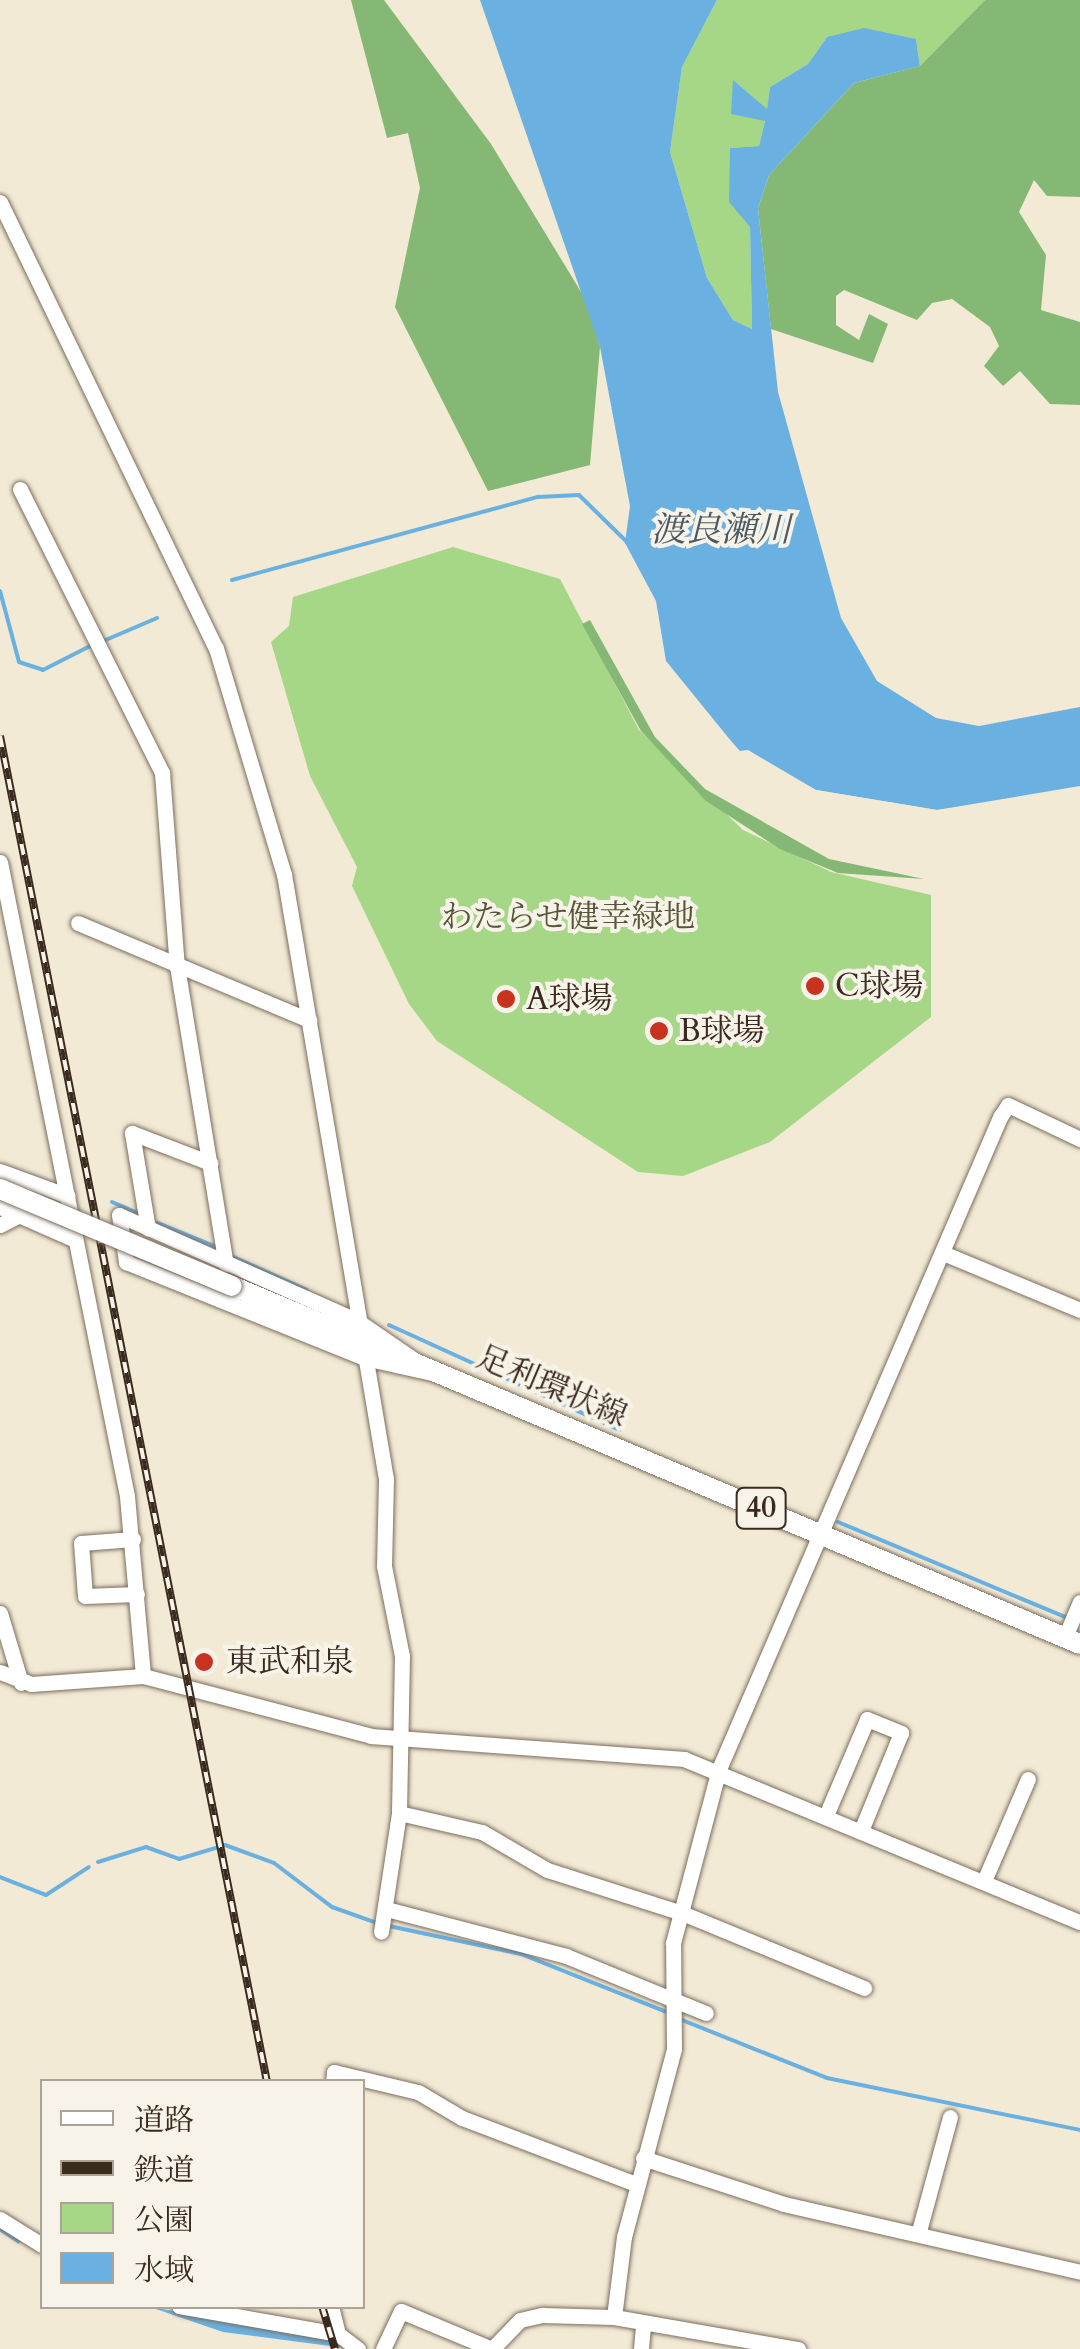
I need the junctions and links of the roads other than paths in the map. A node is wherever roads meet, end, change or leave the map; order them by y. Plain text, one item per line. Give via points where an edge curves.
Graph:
1 (0, 202) edge
2 (8, 243) edge
3 (20, 488) dead end
4 (0, 862) edge
5 (78, 923) dead end
6 (177, 966) junction
7 (309, 1020) junction
8 (1080, 1139) edge
9 (210, 1163) junction
10 (0, 1171) edge
11 (0, 1189) edge
12 (68, 1196) junction
13 (0, 1207) edge
14 (20, 1215) junction
15 (0, 1224) edge
16 (148, 1229) junction
17 (76, 1240) junction
18 (943, 1252) junction
19 (226, 1264) junction
20 (1080, 1310) edge
21 (360, 1338) junction
22 (441, 1372) junction
23 (824, 1536) junction
24 (132, 1539) junction
25 (138, 1594) junction
26 (1080, 1602) edge
27 (0, 1613) edge
28 (1072, 1640) edge
29 (0, 1672) edge
30 (142, 1676) junction
31 (22, 1683) junction
32 (401, 1738) junction
33 (720, 1768) junction
34 (1028, 1779) dead end
35 (399, 1813) junction
36 (827, 1813) junction
37 (862, 1828) junction
38 (984, 1881) junction
39 (682, 1913) junction
40 (1080, 1922) edge
41 (864, 1988) dead end
42 (672, 2001) junction
43 (706, 2013) dead end
44 (333, 2079) edge
45 (363, 2079) edge
46 (365, 2079) edge
47 (950, 2117) dead end
48 (643, 2158) junction
49 (636, 2184) junction
50 (0, 2220) edge
51 (919, 2231) junction
52 (40, 2244) edge
53 (1080, 2272) edge
54 (196, 2309) edge
55 (332, 2309) edge
56 (614, 2317) junction
57 (643, 2326) junction
58 (338, 2334) junction
59 (699, 2344) edge
60 (358, 2349) edge
61 (370, 2349) edge
62 (383, 2349) edge
63 (492, 2349) edge
64 (640, 2349) edge
65 (798, 2349) edge

1 - 2 street
2 - 7 street via 216,648 284,874
3 - 6 street via 162,773
4 - 12 street
5 - 6 street
6 - 7 street
6 - 9 street
7 - 21 street
8 - 18 street via 1008,1106
9 - 16 street via 132,1133
9 - 19 street
10 - 12 street
11 - 21 main road, 足利環状線 / 40, bridge
12 - 17 street
13 - 14 street
14 - 15 street
14 - 17 street
16 - 19 street
16 - 21 street via 118,1216 126,1262
17 - 24 street
18 - 20 street
18 - 23 street
19 - 21 street
21 - 22 main road, 足利環状線 / 40
21 - 22 street via 409,1374
21 - 32 street via 386,1479 384,1566 402,1656
22 - 23 main road, 足利環状線 / 40
23 - 28 main road, 足利環状線 / 40
23 - 33 street
24 - 25 street
24 - 25 street via 81,1543 85,1596
25 - 30 street
26 - 28 street
27 - 31 street
29 - 31 street
30 - 31 street
30 - 32 street via 329,1729
32 - 33 street
32 - 35 street
33 - 36 street
33 - 39 street
34 - 38 street
35 - 39 street via 482,1832 547,1870
35 - 42 street via 384,1920 533,1945
36 - 37 street
36 - 37 street via 867,1720 900,1734
37 - 38 street
38 - 40 street
39 - 41 street
39 - 42 street
42 - 43 street
42 - 48 street via 674,2023
44 - 45 street via 334,2072
46 - 49 street via 418,2092 462,2118
47 - 51 street
48 - 49 street
48 - 51 street via 784,2204
49 - 56 street
50 - 52 street
51 - 53 street via 987,2256
54 - 58 street
55 - 58 street
56 - 57 street
56 - 63 street via 530,2316
57 - 59 street
57 - 64 street
58 - 60 street
59 - 65 street
60 - 61 street
62 - 63 street via 400,2311

